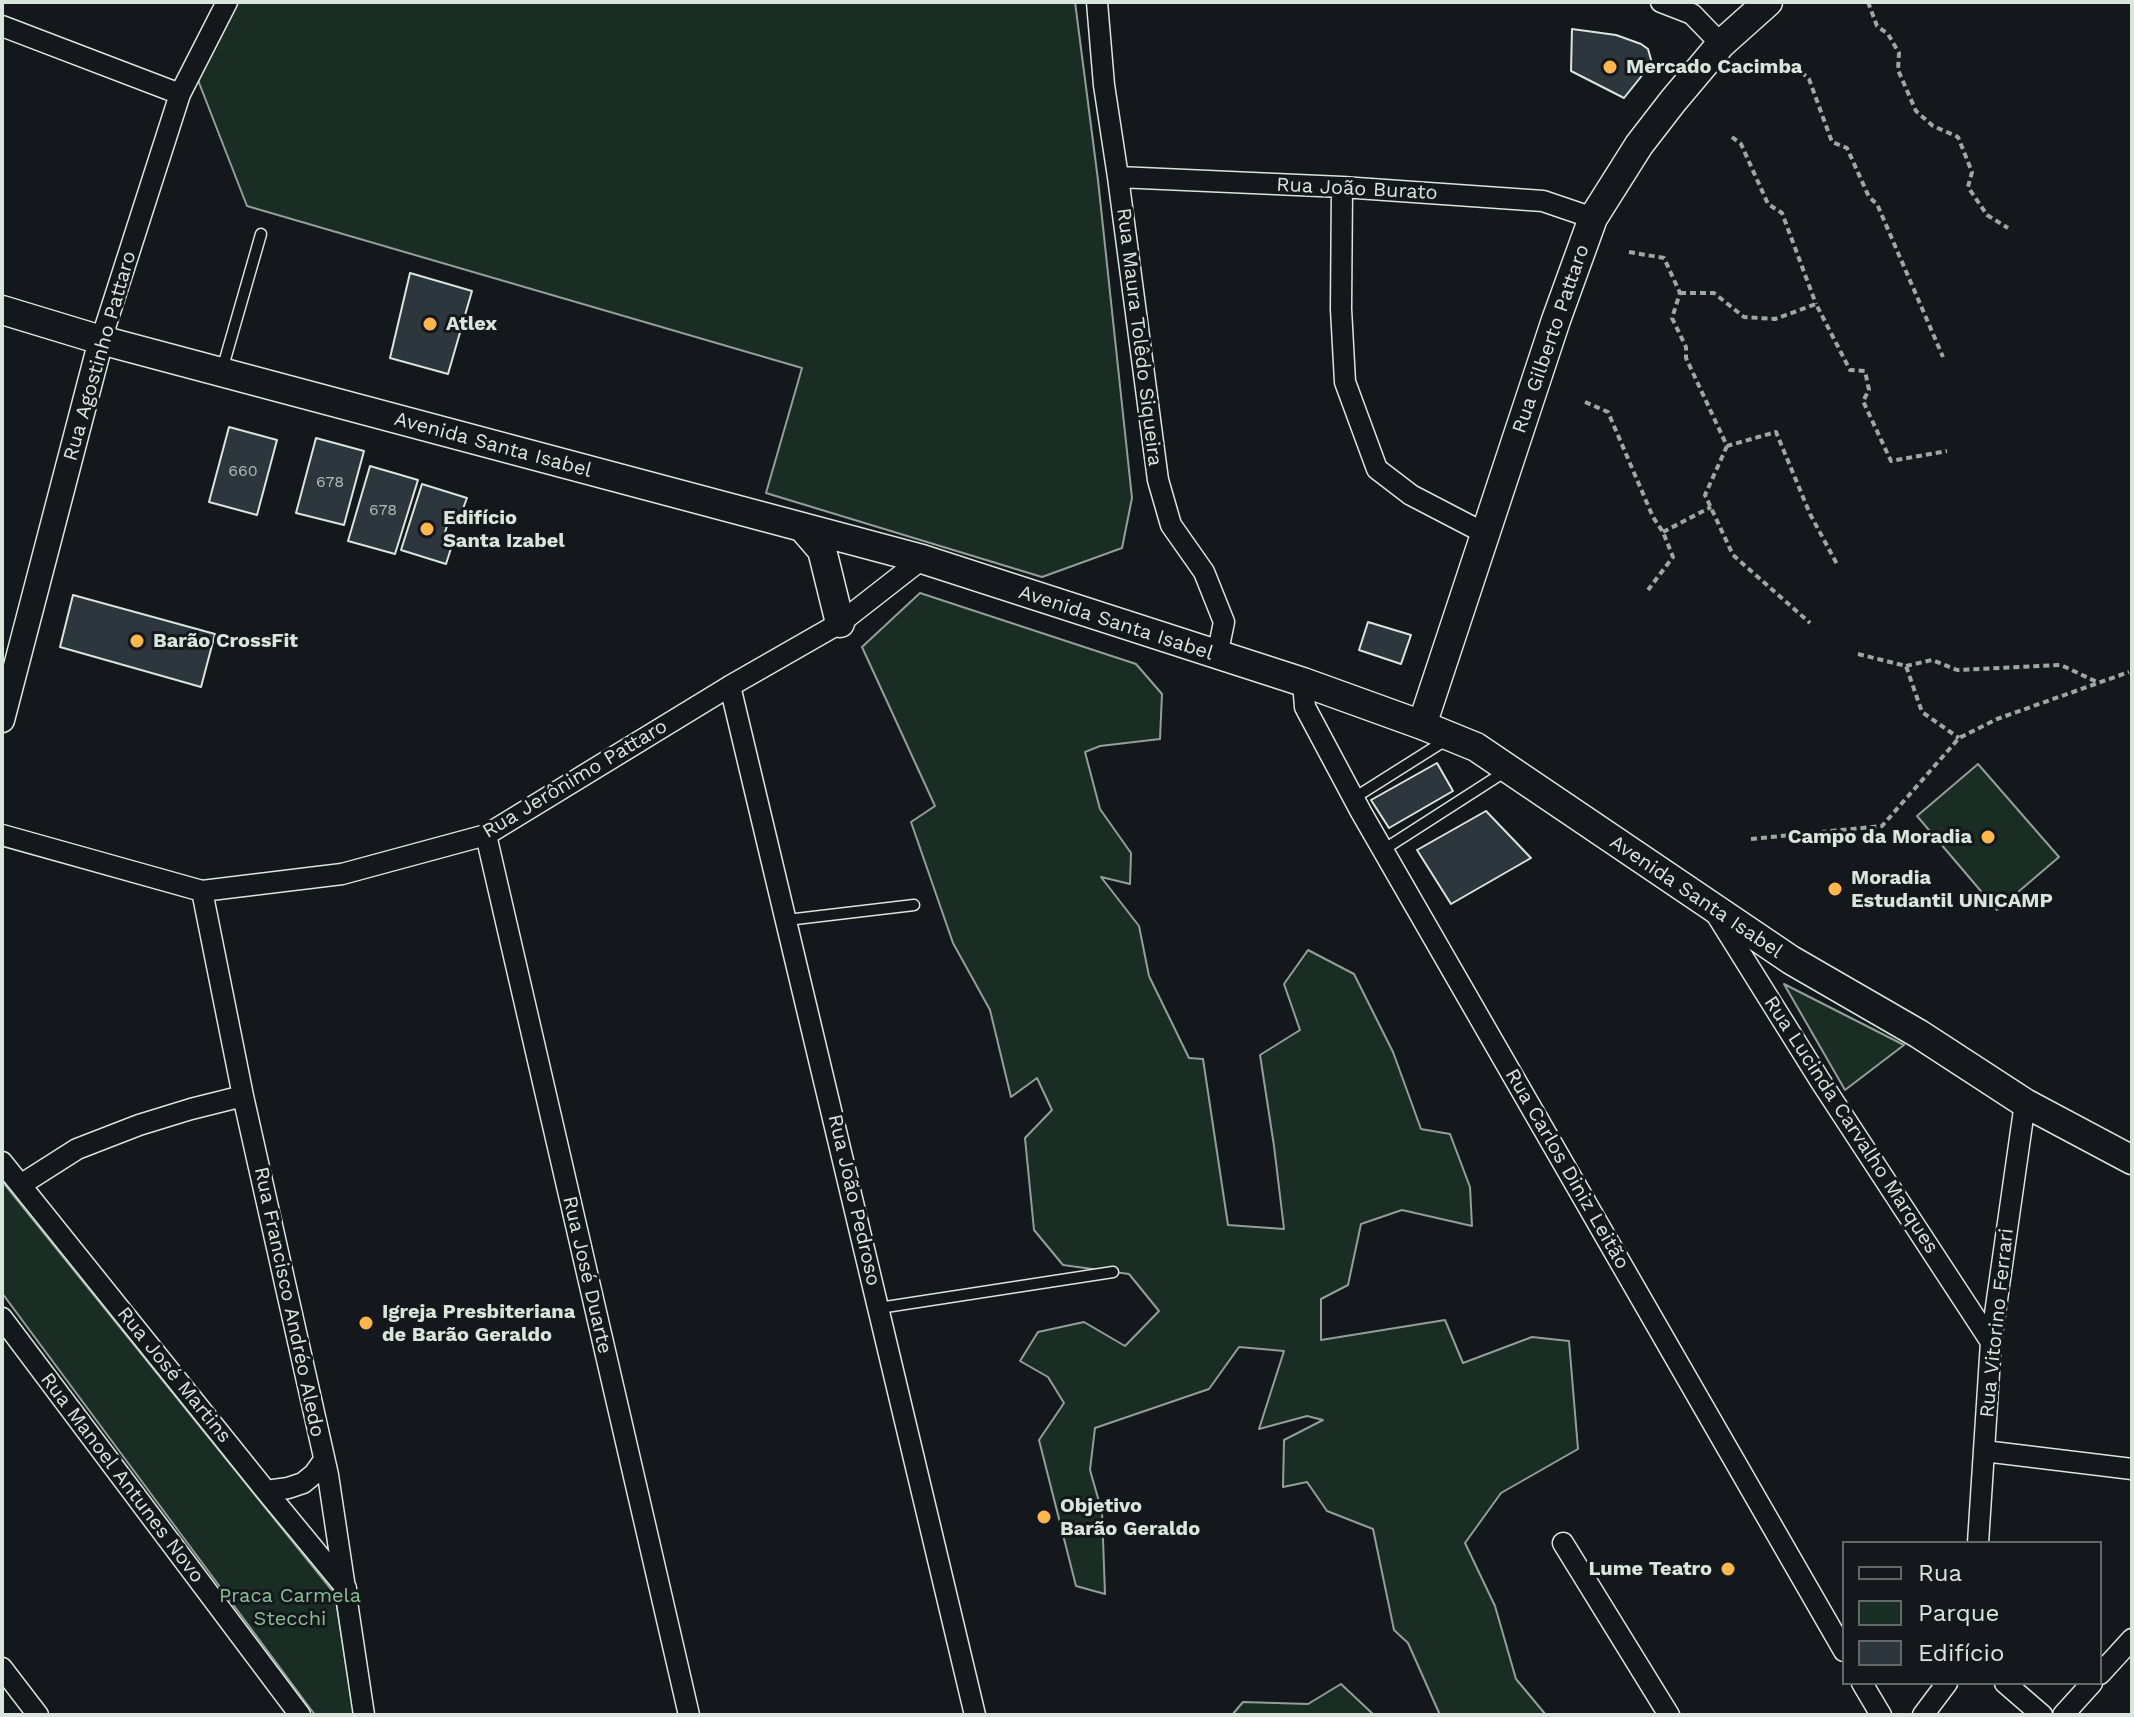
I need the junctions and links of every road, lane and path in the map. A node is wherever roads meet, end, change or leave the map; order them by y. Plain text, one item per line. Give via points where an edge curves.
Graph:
1 (227, 2) edge
2 (1097, 2) edge
3 (1661, 2) edge
4 (1768, 2) edge
5 (1868, 2) edge
6 (2, 26) edge
7 (1721, 44) junction
8 (1794, 65) dead end
9 (180, 94) junction
10 (1732, 137) dead end
11 (1118, 177) junction
12 (1342, 187) junction
13 (1593, 218) junction
14 (2008, 228) dead end
15 (261, 234) dead end
16 (1629, 252) dead end
17 (1680, 293) junction
18 (1816, 304) junction
19 (2, 310) edge
20 (101, 340) junction
21 (1943, 357) dead end
22 (222, 372) junction
23 (1585, 402) dead end
24 (1727, 446) junction
25 (1947, 451) dead end
26 (1711, 507) junction
27 (803, 528) junction
28 (1663, 532) junction
29 (1486, 534) junction
30 (922, 559) junction
31 (1838, 566) dead end
32 (1648, 590) dead end
33 (840, 623) junction
34 (1810, 623) dead end
35 (1858, 654) dead end
36 (1217, 656) junction
37 (1906, 666) junction
38 (2129, 672) dead end
39 (1303, 682) junction
40 (2098, 683) junction
41 (730, 686) junction
42 (2, 720) edge
43 (1422, 725) junction
44 (1451, 737) junction
45 (1959, 738) junction
46 (1508, 770) junction
47 (1354, 798) junction
48 (2, 835) edge
49 (486, 835) junction
50 (1751, 839) dead end
51 (1383, 850) junction
52 (202, 891) junction
53 (914, 905) dead end
54 (1712, 907) junction
55 (787, 920) junction
56 (243, 1096) junction
57 (2025, 1103) junction
58 (2132, 1160) edge
59 (2, 1162) edge
60 (22, 1184) junction
61 (1113, 1272) dead end
62 (879, 1308) junction
63 (2, 1318) edge
64 (1991, 1342) junction
65 (1984, 1451) junction
66 (324, 1460) junction
67 (2132, 1469) edge
68 (266, 1491) junction
69 (1978, 1541) edge
70 (1563, 1543) dead end
71 (346, 1588) junction
72 (2132, 1639) edge
73 (1842, 1648) edge
74 (2, 1668) edge
75 (2102, 1672) edge
76 (1863, 1685) edge
77 (1946, 1685) edge
78 (2007, 1685) edge
79 (2090, 1685) edge
80 (38, 1715) edge
81 (300, 1715) edge
82 (364, 1715) edge
83 (689, 1715) edge
84 (975, 1715) edge
85 (1669, 1715) edge
86 (1881, 1715) edge
87 (1923, 1715) edge
88 (2042, 1715) edge
89 (2063, 1715) edge

1 - 9 street, Rua Agostinho Pattaro
2 - 11 street, Rua Maura Tolêdo Siqueira
3 - 7 street via 1692,14
4 - 7 main road, Rua Gilberto Pattaro
5 - 14 path via 1877,26 1899,53 1898,70 1916,111 1958,137 1972,172 1968,187 1987,215
6 - 9 street
7 - 13 main road, Rua Gilberto Pattaro via 1639,145
8 - 21 path via 1809,79 1832,142 1847,148 1877,204
9 - 20 street, Rua Agostinho Pattaro
10 - 18 path via 1741,144 1768,204 1782,213
11 - 12 street, Rua João Burato
11 - 36 street, Rua Maura Tolêdo Siqueira via 1158,480 1171,525 1204,572 1224,622
12 - 13 street, Rua João Burato via 1543,201
12 - 29 street via 1345,382 1377,469 1411,495
13 - 29 main road, Rua Gilberto Pattaro
15 - 22 lane
16 - 17 path via 1664,258
17 - 18 path via 1714,293 1744,317 1775,319
17 - 24 path via 1672,318
18 - 25 path via 1850,370 1865,371 1869,390 1863,401 1891,461
19 - 20 main road, Avenida Santa Isabel
20 - 22 main road, Avenida Santa Isabel
20 - 42 street, Rua Agostinho Pattaro
22 - 27 main road, Avenida Santa Isabel
23 - 28 path via 1608,412
24 - 26 path via 1705,495
24 - 31 path via 1776,432
26 - 28 path
26 - 34 path via 1733,555
27 - 30 main road, Avenida Santa Isabel
27 - 33 main road via 822,550
28 - 32 path via 1673,557
29 - 43 main road, Rua Gilberto Pattaro
30 - 33 street, Rua Jerônimo Pattaro
30 - 36 main road, Avenida Santa Isabel
33 - 41 street, Rua Jerônimo Pattaro
35 - 37 path
36 - 39 main road, Avenida Santa Isabel
37 - 40 path via 1932,660 1957,670 2061,665
37 - 45 path via 1922,712
38 - 40 path
39 - 43 main road, Avenida Santa Isabel
39 - 47 street, Rua Carlos Diniz Leitão via 1305,707
40 - 45 path
41 - 49 street, Rua Jerônimo Pattaro
41 - 55 street, Rua João Pedroso
43 - 44 main road, Avenida Santa Isabel
44 - 46 main road, Avenida Santa Isabel
44 - 47 lane
45 - 50 path via 1882,826
46 - 51 lane
46 - 54 main road, Avenida Santa Isabel
47 - 51 street, Rua Carlos Diniz Leitão
48 - 52 street, Rua Jerônimo Pattaro
49 - 52 street, Rua Jerônimo Pattaro via 342,874
49 - 83 street, Rua José Duarte
51 - 73 street, Rua Carlos Diniz Leitão
52 - 56 street, Rua Francisco Andréo Aledo
53 - 55 lane
54 - 57 main road, Avenida Santa Isabel
54 - 64 street, Rua Lucinda Carvalho Marques
55 - 62 street, Rua João Pedroso
56 - 60 street via 139,1125 77,1149
56 - 66 street, Rua Francisco Andréo Aledo
57 - 58 main road, Avenida Santa Isabel
57 - 64 street, Rua Vitorino Ferrari
59 - 60 street, Rua José Martins
60 - 68 street, Rua José Martins
61 - 62 lane
62 - 84 street, Rua João Pedroso
63 - 81 street, Rua Manoel Antunes Novo
64 - 65 street, Rua Vitorino Ferrari
65 - 67 street
65 - 69 street, Rua Vitorino Ferrari
66 - 68 street via 303,1483
66 - 71 street, Rua Francisco Andréo Aledo
68 - 71 street, Rua José Martins
70 - 85 street
71 - 82 street, Rua Francisco Andréo Aledo
72 - 75 street
74 - 80 street
76 - 86 street
77 - 87 street
78 - 88 street
79 - 89 street

